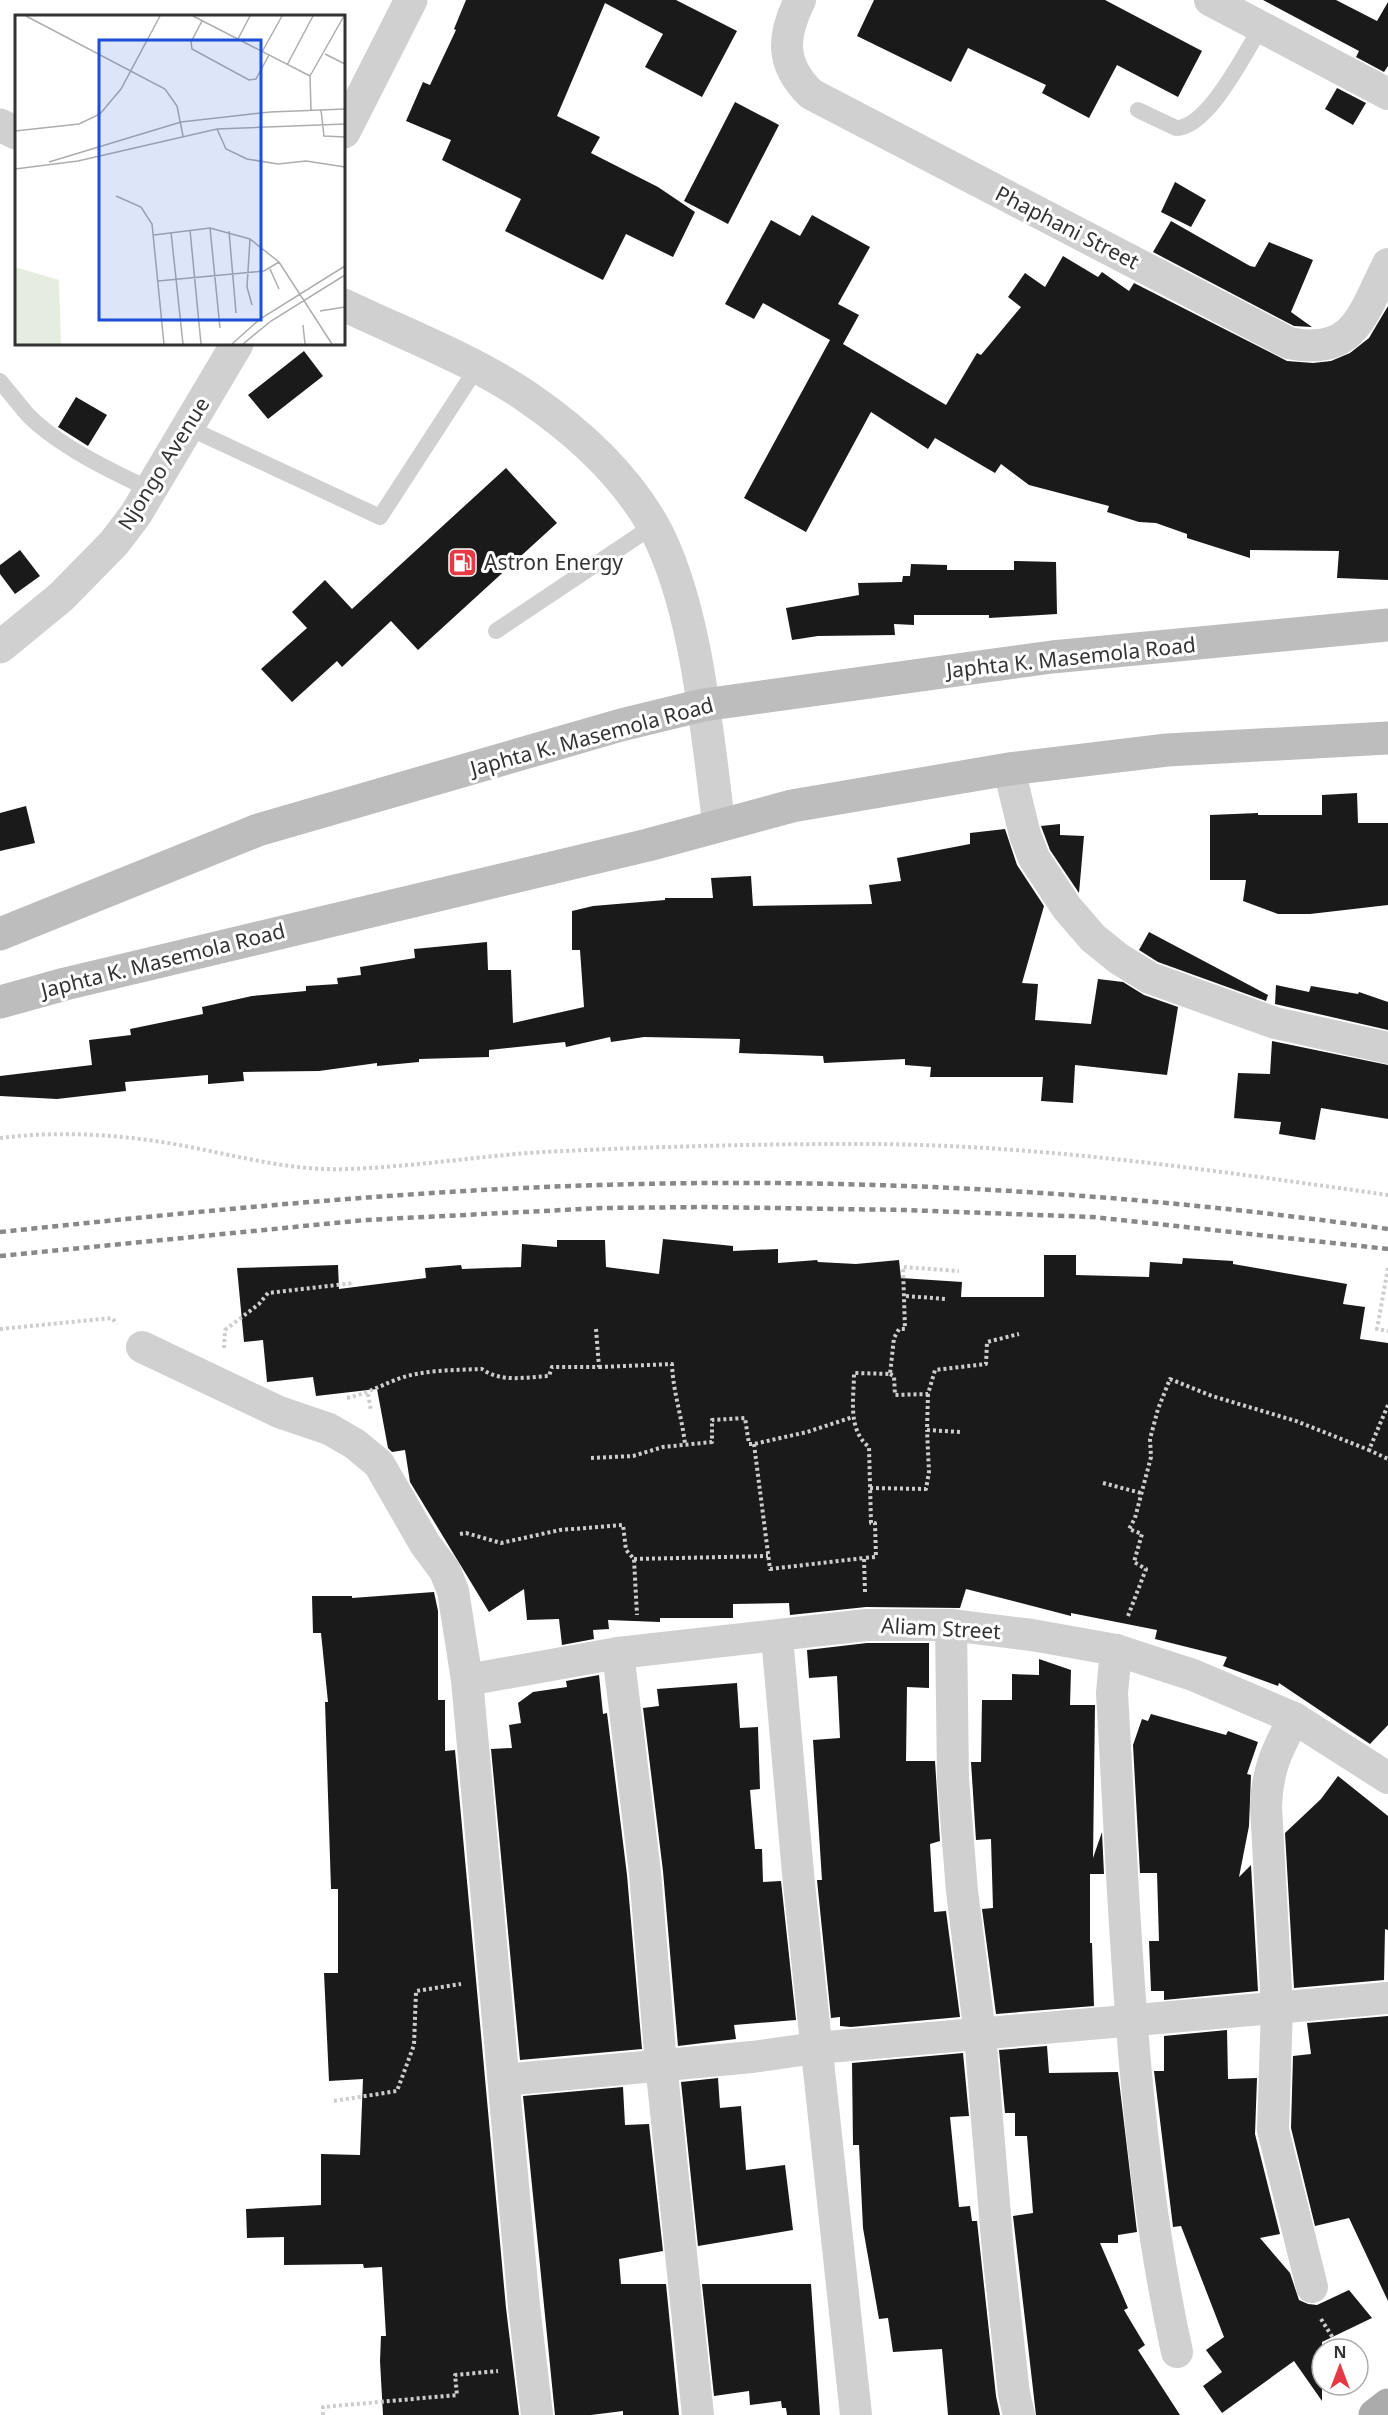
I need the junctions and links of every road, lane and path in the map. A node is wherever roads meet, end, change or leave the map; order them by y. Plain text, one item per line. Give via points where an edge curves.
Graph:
1 (411, 0) edge
2 (800, 0) edge
3 (1210, 0) edge
4 (1261, 27) junction
5 (1388, 94) edge
6 (1138, 110) dead end
7 (0, 125) edge
8 (345, 130) edge
9 (15, 133) edge
10 (1388, 264) edge
11 (345, 305) edge
12 (236, 345) edge
13 (476, 369) junction
14 (0, 381) edge
15 (189, 428) junction
16 (151, 490) junction
17 (653, 526) junction
18 (1388, 625) edge
19 (496, 631) dead end
20 (0, 647) edge
21 (703, 705) junction
22 (1388, 738) edge
23 (1009, 769) junction
24 (719, 825) junction
25 (0, 934) edge
26 (0, 1002) edge
27 (1388, 1048) edge
28 (0, 1138) edge
29 (1388, 1195) edge
30 (1388, 1268) edge
31 (959, 1271) dead end
32 (354, 1283) dead end
33 (906, 1296) junction
34 (946, 1299) dead end
35 (112, 1318) dead end
36 (0, 1329) edge
37 (596, 1329) dead end
38 (1388, 1330) edge
39 (1019, 1334) dead end
40 (142, 1347) dead end
41 (598, 1367) junction
42 (890, 1374) junction
43 (223, 1384) junction
44 (928, 1394) junction
45 (346, 1398) dead end
46 (1388, 1405) edge
47 (853, 1417) junction
48 (927, 1430) junction
49 (961, 1432) dead end
50 (685, 1444) junction
51 (754, 1444) junction
52 (1369, 1450) junction
53 (591, 1458) dead end
54 (1388, 1459) edge
55 (1103, 1483) dead end
56 (870, 1488) junction
57 (1141, 1493) junction
58 (425, 1544) junction
59 (768, 1556) junction
60 (864, 1558) junction
61 (634, 1559) junction
62 (866, 1625) junction
63 (951, 1625) junction
64 (777, 1637) junction
65 (1116, 1650) junction
66 (618, 1653) junction
67 (467, 1680) junction
68 (1294, 1718) junction
69 (1388, 1778) edge
70 (495, 1978) junction
71 (1388, 1998) edge
72 (1277, 2008) junction
73 (1131, 2021) junction
74 (980, 2034) junction
75 (816, 2048) junction
76 (661, 2064) junction
77 (504, 2080) junction
78 (334, 2101) dead end
79 (1312, 2287) dead end
80 (1177, 2352) dead end
81 (532, 2369) junction
82 (1388, 2406) edge
83 (323, 2415) edge
84 (537, 2415) edge
85 (698, 2415) edge
86 (856, 2415) edge
87 (1019, 2415) edge
88 (1375, 2415) edge

1 - 8 street
2 - 10 street, Phaphani Street via 787,33 786,48 798,81 811,94 1289,343 1307,347 1328,345 1348,336
3 - 4 street
4 - 5 street
4 - 6 lane via 1197,122 1176,128
7 - 9 street
11 - 13 street
12 - 15 street, Njongo Avenue
13 - 15 lane via 380,517
13 - 17 street via 529,398 595,451 624,483
14 - 16 lane via 29,415 71,446
15 - 16 street, Njongo Avenue
16 - 20 street, Njongo Avenue via 114,543 61,597
17 - 19 lane
17 - 21 street via 682,604
18 - 21 main road, Japhta K. Masemola Road via 1052,657
21 - 24 street
21 - 25 main road, Japhta K. Masemola Road via 258,830
22 - 23 main road, Japhta K. Masemola Road via 1167,750
23 - 24 main road, Japhta K. Masemola Road via 792,806
23 - 27 street via 1034,858 1067,908 1093,938 1119,959 1150,978 1275,1023
24 - 26 main road, Japhta K. Masemola Road
28 - 29 path via 62,1133 112,1137 192,1147 296,1169 348,1169 542,1152 930,1145 1041,1152
30 - 38 path via 1377,1329
31 - 33 path via 903,1267
32 - 43 path via 268,1293 225,1330
33 - 34 path
33 - 42 path via 905,1329 899,1329 894,1338
35 - 36 path
37 - 41 path
39 - 44 path via 987,1342 986,1364 934,1370
40 - 43 street
41 - 45 path via 552,1367 549,1376 504,1378 482,1369 448,1371 396,1379 368,1394
41 - 50 path via 672,1364
42 - 44 path via 894,1376 895,1395
42 - 47 path via 854,1373
43 - 58 street via 355,1444 379,1464
44 - 48 path
46 - 52 path
47 - 51 path
47 - 56 path via 858,1436 869,1447
48 - 49 path
48 - 56 path via 926,1489
50 - 51 path via 712,1442 712,1420 745,1418 749,1444
50 - 53 path via 643,1454
51 - 59 path
52 - 54 path
52 - 57 path via 1170,1379 1150,1439 1151,1457
55 - 57 path
56 - 60 path via 876,1557
57 - 65 path via 1129,1529 1143,1534 1134,1562 1146,1569
58 - 61 path via 466,1533 501,1543 560,1530 623,1525 626,1550
58 - 67 street via 445,1571 453,1591
59 - 60 path via 770,1569
59 - 61 path
60 - 62 path
61 - 66 path via 637,1621
62 - 63 street, Aliam Street
62 - 64 street, Aliam Street
63 - 65 street, Aliam Street
63 - 74 street via 953,1779
64 - 66 street, Aliam Street
64 - 75 street
65 - 68 street, Aliam Street via 1193,1675
65 - 73 street via 1112,1693
66 - 67 street, Aliam Street
66 - 76 street via 645,1873
67 - 70 street
68 - 69 street, Aliam Street
68 - 72 street via 1272,1760 1267,1781
70 - 77 street
70 - 78 path via 416,1991 414,2045 397,2091
71 - 72 street
72 - 73 street
72 - 79 street via 1273,2130
73 - 74 street
73 - 80 street via 1159,2270
74 - 75 street
74 - 87 street via 998,2252
75 - 76 street
75 - 86 street
76 - 77 street
76 - 85 street
77 - 81 street
81 - 83 path via 455,2375 457,2395 323,2407
81 - 84 street
82 - 88 main road

